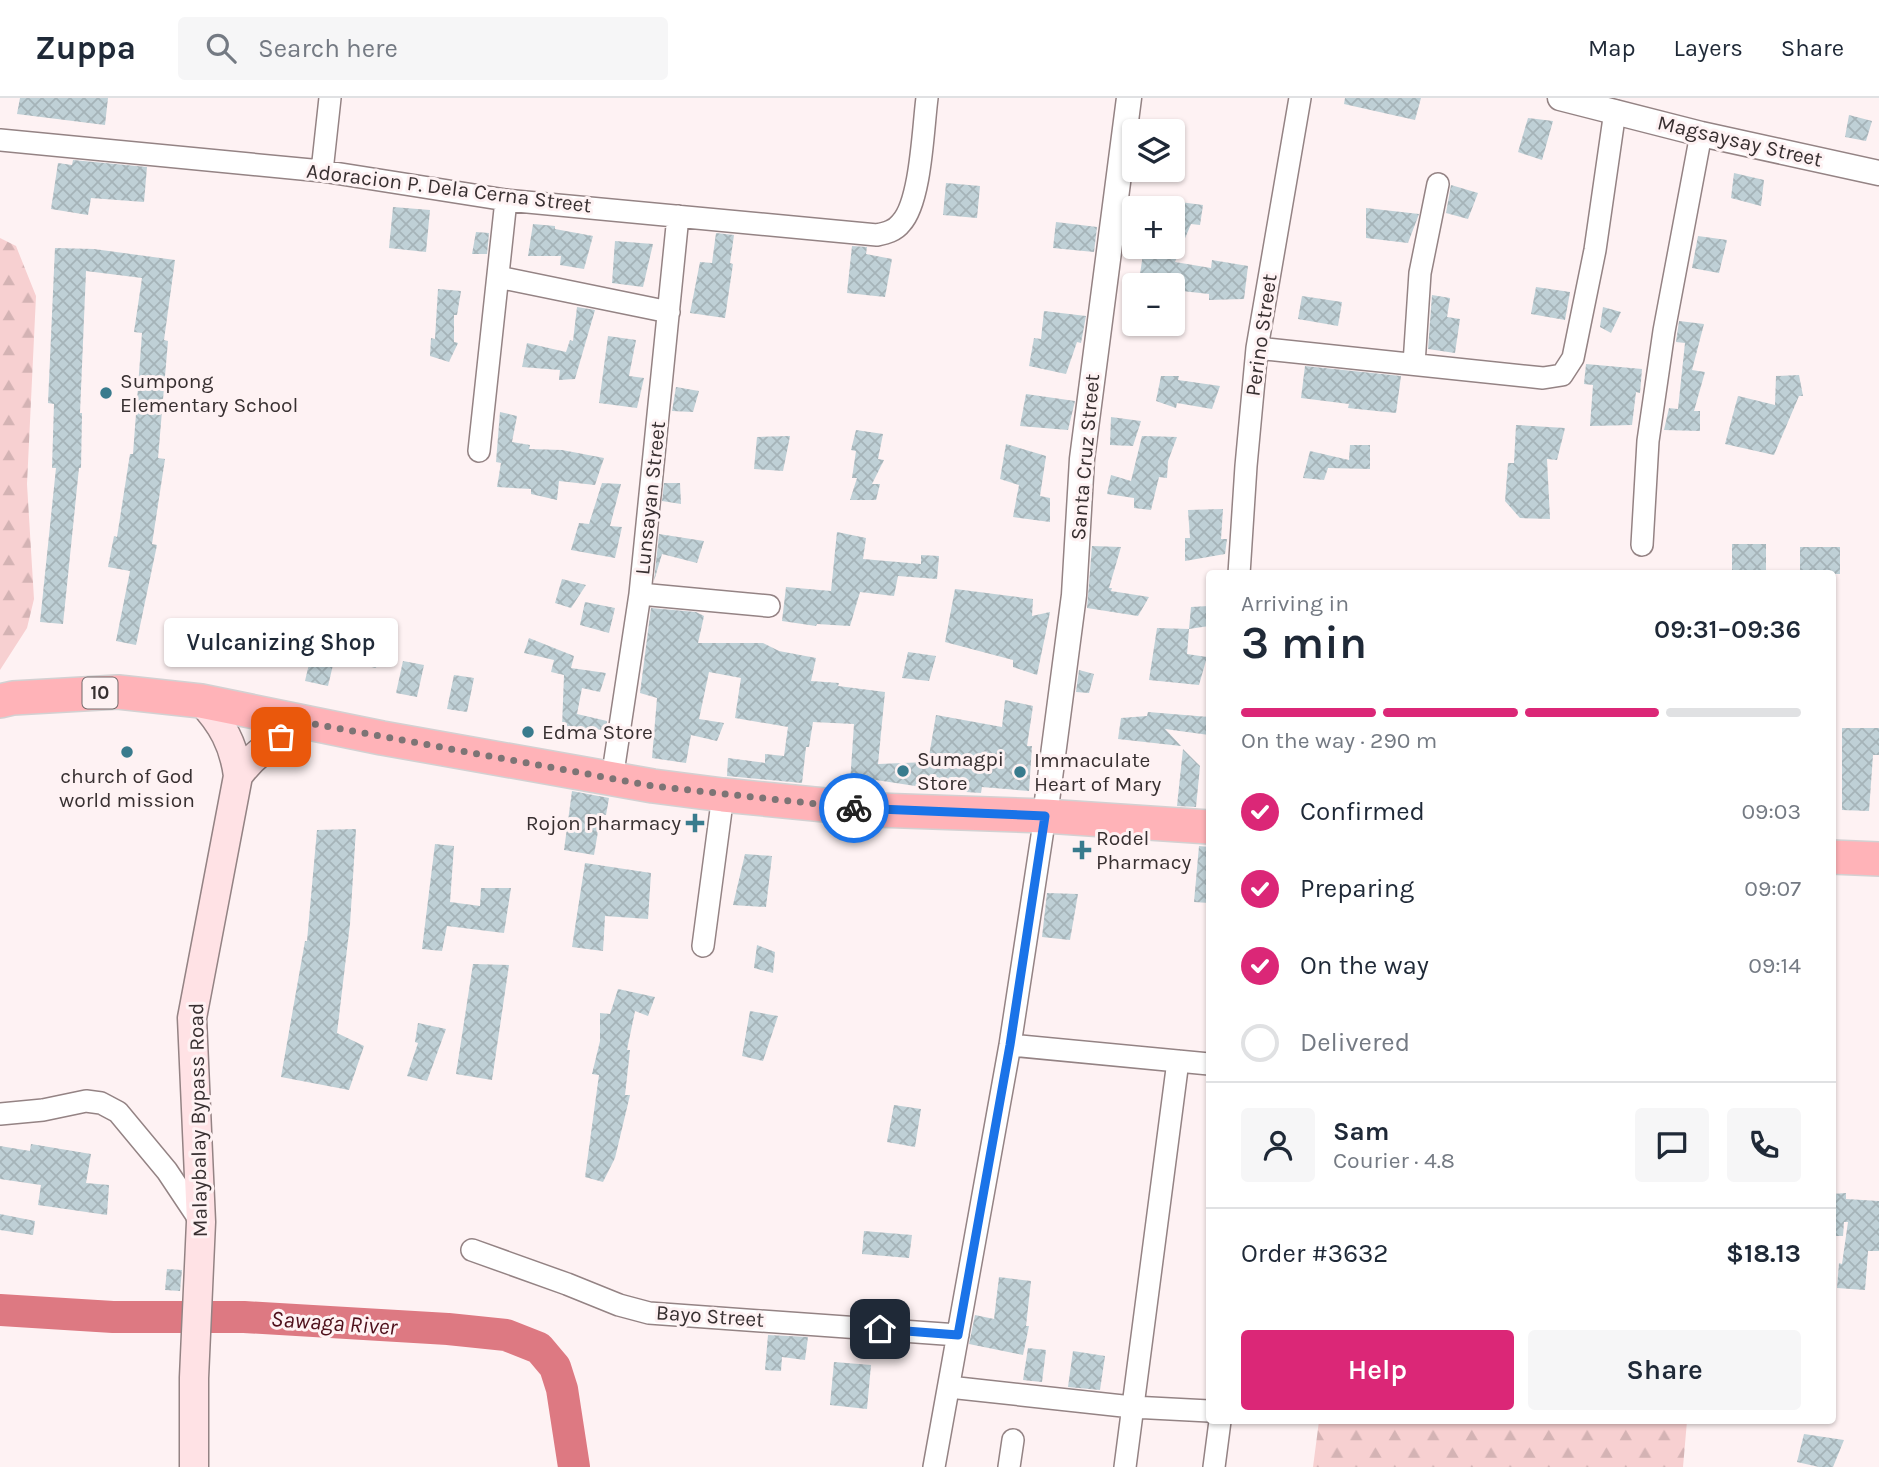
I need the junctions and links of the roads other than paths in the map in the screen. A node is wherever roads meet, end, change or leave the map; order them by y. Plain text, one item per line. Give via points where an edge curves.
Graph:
1 (330, 98) edge
2 (927, 98) edge
3 (1129, 98) edge
4 (1300, 98) edge
5 (1560, 98) edge
6 (1615, 111) junction
7 (1701, 134) junction
8 (0, 140) edge
9 (322, 171) junction
10 (1879, 173) edge
11 (1438, 184) dead end
12 (506, 200) junction
13 (678, 216) junction
14 (498, 278) junction
15 (669, 312) junction
16 (1257, 348) junction
17 (1414, 364) junction
18 (479, 451) dead end
19 (1643, 545) dead end
20 (1239, 570) edge
21 (639, 594) junction
22 (768, 606) dead end
23 (0, 701) edge
24 (201, 701) junction
25 (309, 723) junction
26 (238, 776) junction
27 (612, 779) junction
28 (723, 795) junction
29 (1045, 816) junction
30 (1206, 827) edge
31 (1836, 857) edge
32 (1879, 859) edge
33 (703, 946) dead end
34 (1010, 1045) junction
35 (1178, 1061) junction
36 (1206, 1064) edge
37 (0, 1114) edge
38 (200, 1236) junction
39 (472, 1250) dead end
40 (958, 1335) junction
41 (949, 1387) junction
42 (1132, 1407) junction
43 (1206, 1411) edge
44 (1220, 1424) edge
45 (1013, 1440) dead end
46 (194, 1467) edge
47 (934, 1467) edge
48 (1009, 1467) edge
49 (1125, 1467) edge
50 (1214, 1467) edge

1 - 9 street
2 - 13 street, Adoracion P. Dela Cerna Street via 917,181 908,214 896,228 877,235
3 - 29 street, Santa Cruz Street via 1082,459 1074,595
4 - 16 street, Perino Street
5 - 6 street, Magsaysay Street
6 - 7 street, Magsaysay Street
6 - 17 street via 1595,250 1568,368 1554,378
7 - 10 street, Magsaysay Street
7 - 19 street via 1648,441
8 - 9 street, Adoracion P. Dela Cerna Street
9 - 12 street, Adoracion P. Dela Cerna Street
11 - 17 street via 1420,273
12 - 13 street, Adoracion P. Dela Cerna Street
12 - 14 street
13 - 15 street, Lunsayan Street
14 - 15 street
14 - 18 street
15 - 21 street, Lunsayan Street
16 - 17 street
16 - 20 street, Perino Street
21 - 22 street
21 - 27 street, Lunsayan Street
23 - 24 highway, 10 via 118,692
24 - 25 highway, 10
24 - 26 main road, Malaybalay Bypass Road via 225,732
25 - 26 main road via 269,744
25 - 27 highway, 10
26 - 38 main road, Malaybalay Bypass Road via 192,1018
27 - 28 highway, 10
28 - 29 highway, 10 via 876,810
28 - 33 street
29 - 30 highway, 10
29 - 34 street
31 - 32 highway
34 - 35 street
34 - 40 street
35 - 36 street
35 - 42 street
37 - 38 street via 86,1101 118,1112 167,1171
38 - 46 main road, Malaybalay Bypass Road
39 - 40 street, Bayo Street via 649,1313
40 - 41 street
41 - 42 street
41 - 47 street
42 - 43 street
42 - 49 street
44 - 50 street
45 - 48 street

